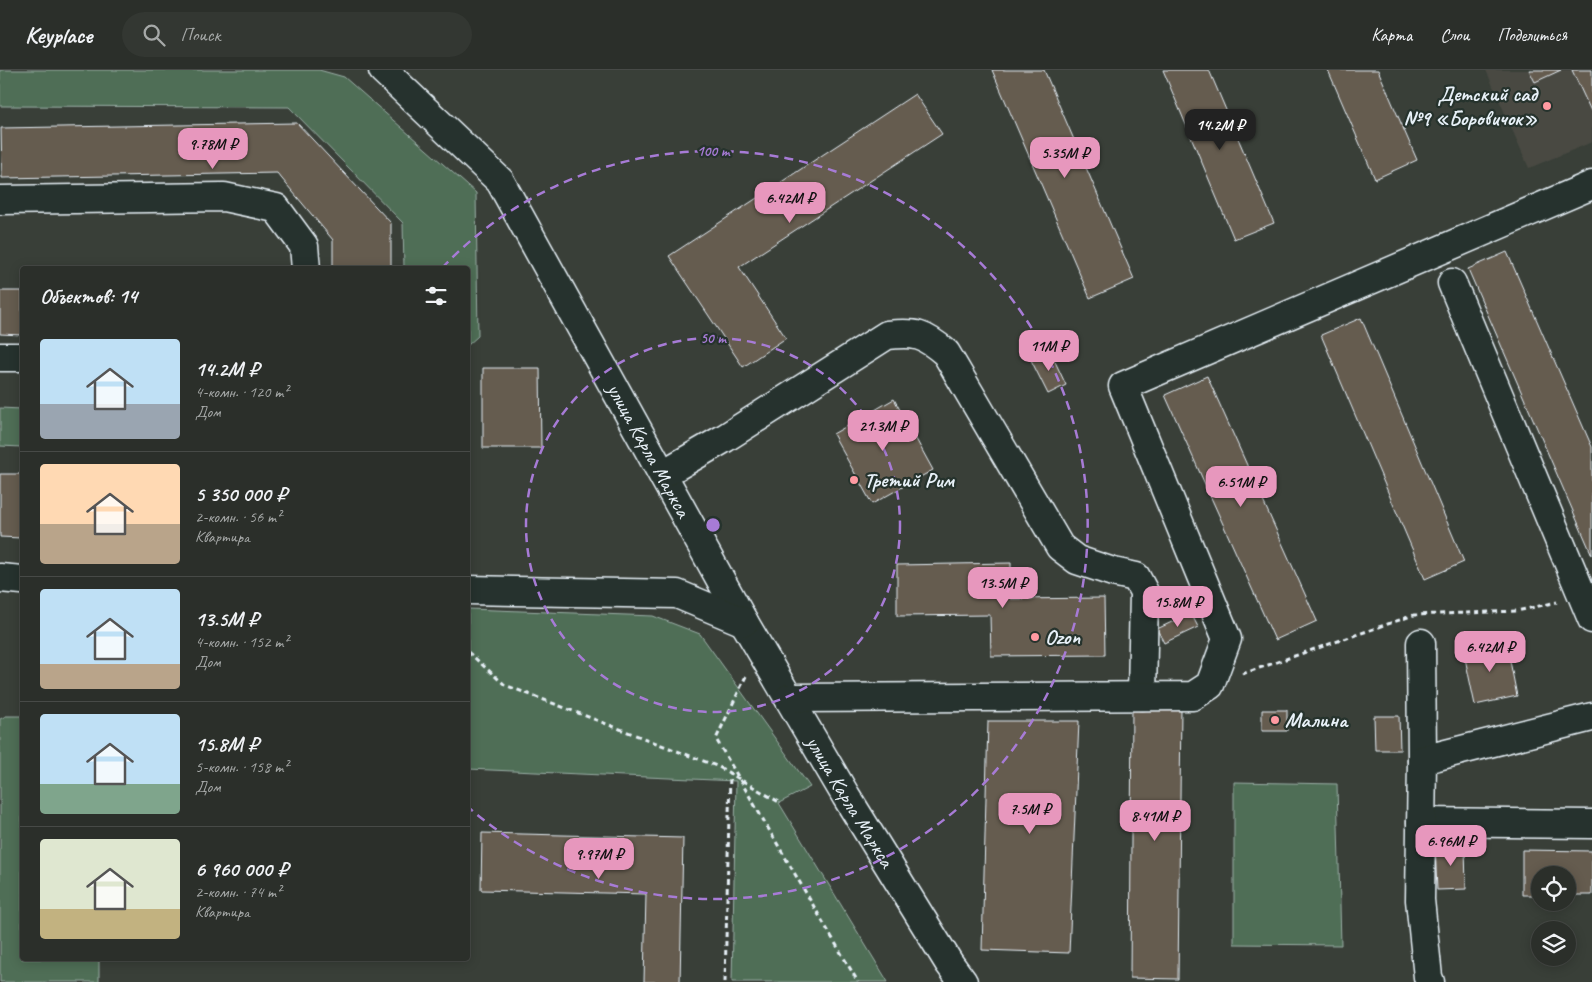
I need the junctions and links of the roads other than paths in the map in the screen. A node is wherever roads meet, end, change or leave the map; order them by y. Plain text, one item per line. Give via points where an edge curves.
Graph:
1 (383, 70) edge
2 (1592, 184) edge
3 (0, 200) edge
4 (306, 266) edge
5 (1452, 283) dead end
6 (0, 357) edge
7 (20, 357) edge
8 (663, 474) junction
9 (0, 578) edge
10 (20, 580) edge
11 (470, 590) edge
12 (1587, 608) edge
13 (744, 622) junction
14 (1421, 644) dead end
15 (1142, 696) junction
16 (789, 698) junction
17 (1592, 717) edge
18 (1422, 760) junction
19 (1421, 822) junction
20 (1592, 824) edge
21 (963, 982) edge
22 (1430, 982) edge

1 - 8 street, улица Карла Маркса via 500,181
2 - 15 street via 1123,386 1227,639 1210,685 1193,696
3 - 4 street via 224,198 276,208 304,246
5 - 12 street
6 - 7 street
8 - 13 street, улица Карла Маркса
8 - 15 street via 888,335 910,332 931,340 946,353 1060,547 1077,560 1136,577 1144,592
9 - 10 street
11 - 13 street via 677,594
13 - 16 street, улица Карла Маркса
14 - 18 street
15 - 16 street
16 - 21 street, улица Карла Маркса
17 - 18 street
18 - 19 street
19 - 20 street
19 - 22 street via 1420,900

